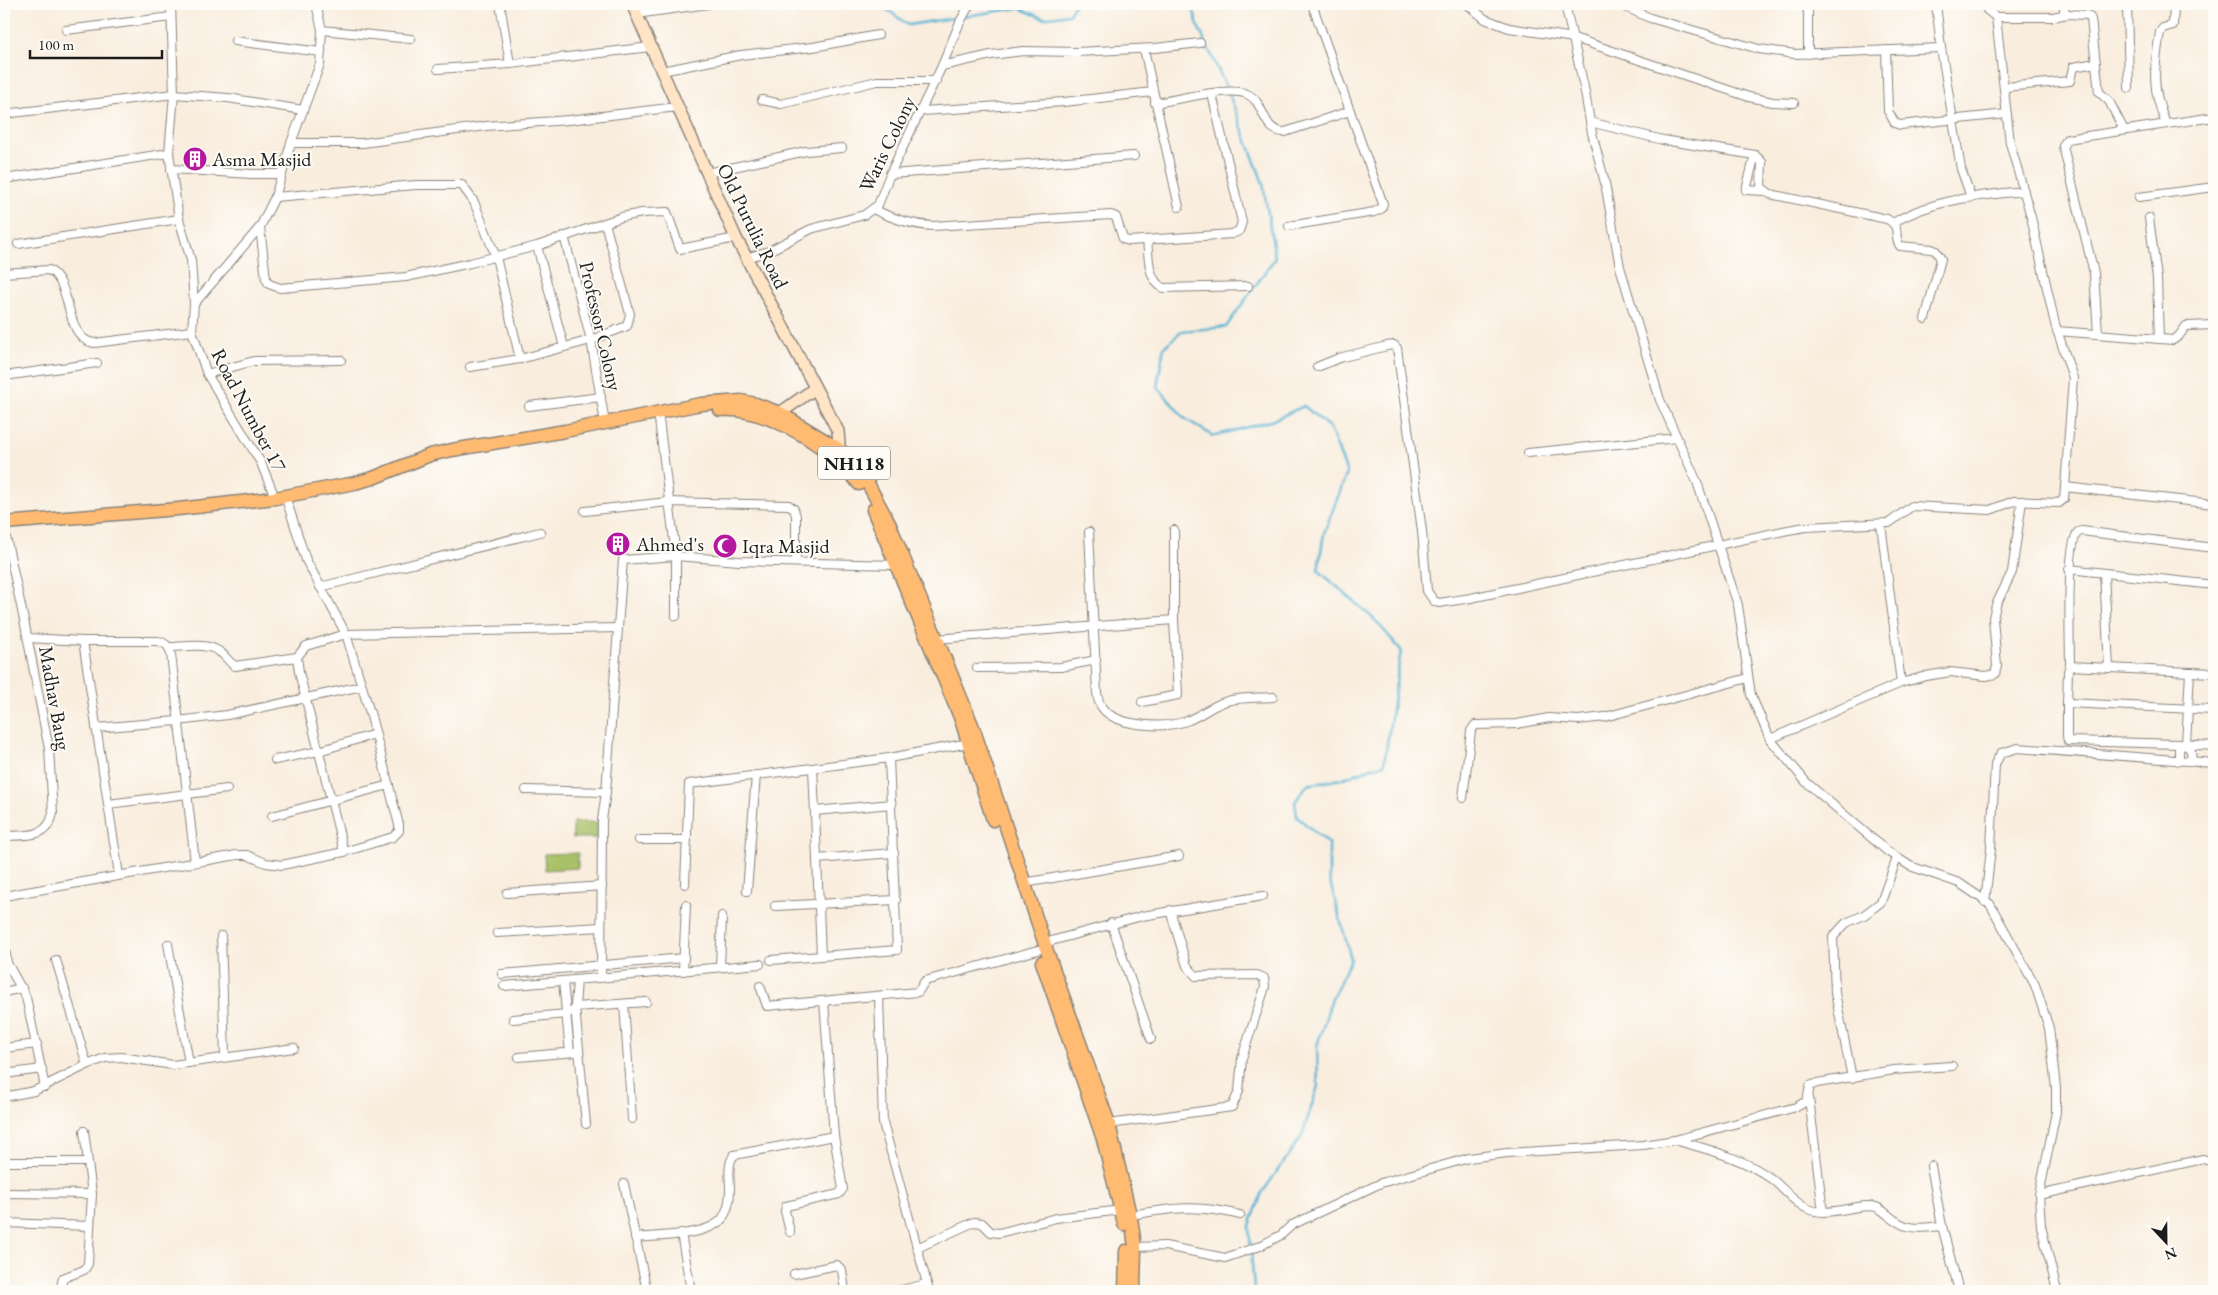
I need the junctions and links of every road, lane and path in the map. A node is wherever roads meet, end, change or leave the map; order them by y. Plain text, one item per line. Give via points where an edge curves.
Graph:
1 (171, 4) edge
2 (316, 4) edge
3 (500, 4) edge
4 (708, 4) edge
5 (970, 4) edge
6 (1312, 4) edge
7 (1467, 4) edge
8 (1565, 4) edge
9 (1619, 4) edge
10 (1804, 4) edge
11 (1936, 4) edge
12 (1984, 4) edge
13 (2064, 4) edge
14 (2128, 4) edge
15 (2174, 4) edge
16 (634, 9) edge
17 (2067, 14) junction
18 (171, 16) junction
19 (1996, 17) junction
20 (66, 30) dead end
21 (322, 30) junction
22 (878, 35) dead end
23 (1574, 38) junction
24 (411, 39) dead end
25 (234, 41) dead end
26 (1200, 43) dead end
27 (650, 47) junction
28 (1941, 48) junction
29 (1144, 49) junction
30 (1886, 50) junction
31 (321, 52) junction
32 (1808, 54) junction
33 (2096, 63) junction
34 (510, 64) junction
35 (942, 66) junction
36 (438, 70) dead end
37 (662, 71) junction
38 (936, 81) junction
39 (2005, 87) junction
40 (2129, 88) dead end
41 (1153, 92) junction
42 (174, 94) junction
43 (1212, 94) junction
44 (762, 100) dead end
45 (1155, 103) junction
46 (1794, 103) dead end
47 (677, 107) junction
48 (303, 110) junction
49 (922, 111) junction
50 (1350, 111) junction
51 (4, 114) edge
52 (2007, 114) junction
53 (2214, 117) edge
54 (1954, 119) junction
55 (1590, 122) junction
56 (2166, 124) junction
57 (2124, 130) junction
58 (291, 143) junction
59 (842, 148) dead end
60 (169, 153) junction
61 (1755, 155) junction
62 (1134, 156) dead end
63 (171, 170) junction
64 (707, 173) junction
65 (282, 174) junction
66 (890, 174) junction
67 (4, 176) edge
68 (2214, 187) edge
69 (1765, 191) junction
70 (2024, 191) junction
71 (276, 197) junction
72 (1971, 197) junction
73 (2139, 197) dead end
74 (1179, 207) dead end
75 (873, 209) junction
76 (2149, 218) dead end
77 (179, 219) junction
78 (604, 223) junction
79 (1893, 223) junction
80 (1289, 226) dead end
81 (260, 227) junction
82 (564, 236) junction
83 (736, 238) junction
84 (1147, 240) junction
85 (18, 244) dead end
86 (537, 246) junction
87 (496, 257) junction
88 (746, 258) junction
89 (4, 273) edge
90 (1248, 286) dead end
91 (194, 304) junction
92 (1926, 318) dead end
93 (2214, 325) edge
94 (192, 331) junction
95 (2057, 331) junction
96 (2098, 334) junction
97 (2159, 339) junction
98 (591, 340) junction
99 (564, 347) junction
100 (520, 359) junction
101 (341, 360) dead end
102 (97, 363) dead end
103 (470, 367) dead end
104 (1317, 367) dead end
105 (207, 374) junction
106 (4, 376) edge
107 (814, 389) junction
108 (601, 397) junction
109 (529, 406) dead end
110 (777, 418) junction
111 (658, 420) junction
112 (605, 423) junction
113 (1677, 438) junction
114 (839, 449) junction
115 (1528, 453) dead end
116 (841, 462) junction
117 (2065, 486) junction
118 (280, 501) junction
119 (2022, 501) junction
120 (668, 502) junction
121 (2214, 504) edge
122 (585, 510) dead end
123 (4, 523) edge
124 (1881, 524) junction
125 (4, 529) edge
126 (1174, 530) dead end
127 (540, 532) dead end
128 (1089, 532) dead end
129 (1718, 545) junction
130 (2214, 548) edge
131 (676, 556) junction
132 (796, 562) junction
133 (896, 566) junction
134 (2069, 570) junction
135 (2104, 573) junction
136 (2214, 585) edge
137 (320, 587) junction
138 (676, 616) dead end
139 (1174, 620) junction
140 (1095, 626) junction
141 (618, 628) junction
142 (346, 634) junction
143 (28, 638) junction
144 (936, 638) junction
145 (83, 641) junction
146 (169, 647) junction
147 (297, 657) junction
148 (1096, 660) junction
149 (2070, 666) junction
150 (977, 668) dead end
151 (2109, 668) junction
152 (2190, 672) junction
153 (2214, 673) edge
154 (1748, 678) junction
155 (1901, 683) junction
156 (362, 686) junction
157 (1273, 697) dead end
158 (306, 699) junction
159 (1142, 702) dead end
160 (2068, 703) junction
161 (2188, 708) junction
162 (2214, 710) edge
163 (177, 722) junction
164 (96, 728) junction
165 (375, 734) junction
166 (1770, 739) junction
167 (969, 743) junction
168 (2186, 744) junction
169 (2214, 746) edge
170 (319, 751) junction
171 (890, 758) junction
172 (275, 760) dead end
173 (2179, 761) junction
174 (2192, 762) junction
175 (2214, 763) edge
176 (813, 768) junction
177 (756, 775) junction
178 (389, 785) junction
179 (227, 789) dead end
180 (526, 790) dead end
181 (606, 792) junction
182 (186, 795) junction
183 (1463, 798) dead end
184 (331, 800) junction
185 (108, 804) junction
186 (892, 804) junction
187 (815, 811) junction
188 (272, 816) dead end
189 (4, 836) edge
190 (639, 840) dead end
191 (687, 840) junction
192 (344, 852) junction
193 (894, 853) junction
194 (1179, 856) dead end
195 (1898, 858) junction
196 (817, 859) junction
197 (194, 862) junction
198 (119, 875) junction
199 (1024, 883) junction
200 (685, 884) dead end
201 (602, 886) junction
202 (747, 891) dead end
203 (507, 893) dead end
204 (4, 896) edge
205 (1263, 896) dead end
206 (896, 900) junction
207 (1985, 902) junction
208 (819, 904) junction
209 (686, 905) dead end
210 (774, 906) dead end
211 (1170, 910) junction
212 (722, 916) dead end
213 (1111, 923) junction
214 (601, 927) junction
215 (497, 933) dead end
216 (221, 936) dead end
217 (4, 941) edge
218 (168, 944) dead end
219 (1041, 947) junction
220 (821, 956) junction
221 (684, 958) junction
222 (56, 960) dead end
223 (770, 960) dead end
224 (760, 964) dead end
225 (601, 965) junction
226 (720, 967) junction
227 (683, 970) junction
228 (502, 974) dead end
229 (601, 978) junction
230 (577, 980) junction
231 (563, 981) junction
232 (504, 986) dead end
233 (760, 986) dead end
234 (22, 988) junction
235 (4, 992) edge
236 (879, 996) junction
237 (824, 1001) junction
238 (646, 1002) dead end
239 (624, 1004) junction
240 (575, 1007) junction
241 (566, 1014) junction
242 (513, 1019) dead end
243 (1151, 1038) dead end
244 (37, 1044) junction
245 (4, 1048) edge
246 (294, 1048) dead end
247 (570, 1052) junction
248 (579, 1052) junction
249 (225, 1056) junction
250 (519, 1057) dead end
251 (189, 1063) junction
252 (88, 1065) junction
253 (1952, 1066) dead end
254 (42, 1069) junction
255 (4, 1074) edge
256 (1852, 1078) junction
257 (45, 1087) junction
258 (4, 1097) edge
259 (1809, 1098) junction
260 (632, 1119) dead end
261 (586, 1124) dead end
262 (1108, 1124) junction
263 (84, 1131) dead end
264 (834, 1136) junction
265 (1675, 1140) junction
266 (4, 1162) edge
267 (87, 1162) junction
268 (2214, 1162) edge
269 (1931, 1166) dead end
270 (624, 1184) dead end
271 (4, 1193) edge
272 (92, 1194) junction
273 (2039, 1195) junction
274 (1823, 1212) junction
275 (1126, 1213) junction
276 (1240, 1215) dead end
277 (4, 1223) edge
278 (90, 1226) junction
279 (1942, 1226) junction
280 (790, 1232) dead end
281 (681, 1233) junction
282 (636, 1238) junction
283 (1134, 1247) junction
284 (917, 1248) junction
285 (794, 1274) dead end
286 (928, 1287) edge
287 (60, 1291) edge
288 (647, 1291) edge
289 (691, 1291) edge
290 (845, 1291) edge
291 (898, 1291) edge
292 (1125, 1291) edge
293 (1134, 1291) edge
294 (1959, 1291) edge
295 (2057, 1291) edge

1 - 18 street, Road Number 17
2 - 21 street
3 - 34 street
4 - 16 street
5 - 35 street, Waris Colony
6 - 50 street
7 - 23 street via 1485,19 1509,28
8 - 23 street
9 - 32 street via 1650,18 1758,49
10 - 32 street via 1808,11
11 - 28 street
12 - 19 street via 1986,10
13 - 17 street
14 - 40 street
15 - 56 street via 2173,25 2160,32 2156,67 2155,96
16 - 27 main road, Old Purulia Road
17 - 19 street
17 - 33 street via 2090,16
18 - 20 street
18 - 42 street, Road Number 17
19 - 39 street
21 - 24 street
21 - 31 street
22 - 37 street via 741,55
23 - 46 street via 1749,97
23 - 55 street
25 - 31 street
26 - 29 street
27 - 34 street
27 - 37 main road, Old Purulia Road
28 - 30 street
28 - 54 street
29 - 35 street via 1024,51
29 - 41 street
30 - 32 street
30 - 54 street via 1888,111 1892,119 1900,125
31 - 48 street via 320,64
33 - 39 street via 2072,67 2070,80
33 - 57 street via 2099,92 2109,101
34 - 36 street
35 - 38 street, Waris Colony
37 - 47 main road, Old Purulia Road
38 - 44 street via 877,81 781,104
38 - 49 street, Waris Colony
39 - 52 street
41 - 45 street
41 - 49 street via 1064,102
42 - 48 street via 228,98
42 - 51 street
42 - 60 street, Road Number 17
43 - 45 street
43 - 50 street via 1238,91 1255,98 1270,126 1278,132
43 - 84 street via 1241,227 1232,234
45 - 74 street
47 - 58 street via 486,126 363,143
47 - 64 main road, Old Purulia Road
48 - 58 street
49 - 66 street, Waris Colony
50 - 80 street via 1382,206 1374,212
52 - 54 street
52 - 70 street via 2010,143
53 - 56 street
54 - 72 street via 1961,169
55 - 61 street via 1663,140
55 - 113 street via 1606,183 1620,266 1660,400
56 - 57 street
57 - 96 street via 2067,140 2063,146 2094,272
58 - 65 street
59 - 64 street via 806,151
60 - 63 street, Road Number 17
60 - 67 street via 11,178
61 - 69 street via 1762,162 1761,187
61 - 69 street via 1746,190
62 - 66 street
63 - 65 street
63 - 77 street, Road Number 17
64 - 83 main road, Old Purulia Road
65 - 71 street
66 - 75 street, Waris Colony via 878,205
68 - 73 street
69 - 79 street
70 - 72 street
70 - 95 street
71 - 81 street
71 - 87 street via 416,185 462,185 474,202
72 - 79 street via 1924,208
75 - 84 street via 913,225 933,226 1111,214 1116,217 1124,240
75 - 88 street, Waris Colony via 864,215 811,229
76 - 97 street via 2157,278
77 - 85 street
77 - 91 street, Road Number 17 via 191,260
78 - 82 street
78 - 83 street via 665,211 669,214 680,250
78 - 98 street via 630,322 622,329
79 - 92 street via 1900,246 1932,249 1941,259
81 - 87 street via 266,279 269,284 280,288 406,277
81 - 91 street
82 - 86 street
82 - 98 street, Professor Colony
83 - 88 main road, Old Purulia Road
84 - 90 street via 1151,274 1163,288
86 - 87 street
86 - 99 street
87 - 100 street
88 - 107 main road, Old Purulia Road
89 - 94 street via 49,270 54,273 77,330 88,342
91 - 94 street, Road Number 17
93 - 97 street via 2191,325 2184,328 2176,339
94 - 105 street, Road Number 17
95 - 96 street
95 - 117 street via 2072,378
96 - 97 street
98 - 99 street
98 - 108 street, Professor Colony
99 - 100 street
100 - 103 street
101 - 105 street via 254,361
102 - 106 street
104 - 129 street via 1387,346 1398,348 1427,591 1434,601 1446,603
105 - 118 street, Road Number 17
107 - 110 main road
107 - 114 main road, Old Purulia Road via 838,431
108 - 109 street
108 - 112 street, Professor Colony
110 - 111 highway, NH118 via 728,409
110 - 112 highway, NH118 via 756,404 741,401 701,404
110 - 114 highway, NH118
110 - 116 highway, NH118
111 - 118 highway, NH118 via 447,458 358,490
111 - 120 street
112 - 118 highway, NH118 via 430,455 373,478
113 - 115 street
113 - 129 street via 1697,482
114 - 116 main road, Old Purulia Road
114 - 144 highway, NH118 via 853,461 878,502
116 - 133 highway, NH118 via 870,503
117 - 119 street via 2064,499 2059,503
117 - 121 street
118 - 123 highway, NH118
118 - 125 highway, NH118
118 - 137 street, Road Number 17
119 - 124 street via 1990,510 1912,506 1893,521
119 - 155 street via 2012,572 1996,604 1993,618 1996,671 1986,676 1940,673
120 - 122 street
120 - 131 street
120 - 132 street via 789,505 796,516
124 - 129 street via 1806,527
124 - 155 street
125 - 143 street, Madhav Baug
126 - 139 street
127 - 137 street
128 - 140 street
129 - 154 street via 1738,605
130 - 134 street via 2082,531 2073,539
131 - 132 street
131 - 138 street
131 - 141 street via 623,560
132 - 133 street
133 - 167 highway, NH118
134 - 135 street
134 - 149 street
135 - 136 street
135 - 151 street
137 - 142 street, Road Number 17
139 - 140 street
139 - 159 street via 1178,695
140 - 144 street
140 - 148 street
141 - 142 street
141 - 181 street
142 - 147 street via 306,646
142 - 156 street, Road Number 17
143 - 145 street
143 - 189 street, Madhav Baug via 49,749 53,813 51,823 41,832
144 - 199 highway, NH118 via 973,727
145 - 146 street via 158,641
145 - 164 street
146 - 147 street via 213,648 234,666
146 - 163 street
147 - 158 street
148 - 150 street via 1061,667
148 - 157 street via 1101,706 1110,715 1131,723 1153,726 1179,724 1228,701
149 - 151 street
149 - 160 street
151 - 152 street
152 - 153 street
152 - 161 street
154 - 166 street via 1751,695
154 - 183 street via 1605,717 1475,725 1471,731
155 - 166 street
156 - 158 street
156 - 165 street, Road Number 17
158 - 163 street
158 - 170 street
160 - 161 street
160 - 168 street via 2068,741
161 - 162 street
161 - 168 street
163 - 164 street
163 - 182 street
164 - 185 street
165 - 170 street
165 - 178 street, Road Number 17
166 - 195 street via 1806,782
167 - 171 street
167 - 219 highway, NH118
168 - 169 street
168 - 173 street via 2179,748
168 - 174 street via 2191,751
170 - 172 street
170 - 184 street
171 - 176 street
171 - 186 street
173 - 174 street
173 - 207 street via 2018,748 2001,753 1995,764
174 - 175 street
176 - 177 street
176 - 187 street
177 - 191 street via 689,784
177 - 202 street
178 - 184 street
178 - 192 street, Road Number 17 via 399,825 397,834
179 - 182 street
180 - 181 street
181 - 201 street via 602,820
182 - 185 street
182 - 197 street
184 - 188 street
184 - 192 street
185 - 198 street
186 - 187 street
186 - 193 street
187 - 196 street
190 - 191 street
191 - 200 street
192 - 197 street via 282,865 247,855
193 - 196 street
193 - 206 street
194 - 199 street
195 - 207 street via 1910,866 1959,882
195 - 256 street via 1881,902 1846,923 1834,937 1835,993
196 - 208 street
197 - 198 street
198 - 204 street
199 - 219 highway, NH118
201 - 203 street
201 - 214 street
205 - 211 street
206 - 208 street
206 - 220 street via 897,950
207 - 273 street via 1990,904 2035,985 2050,1028 2056,1112
208 - 210 street
208 - 220 street
209 - 221 street
211 - 213 street
211 - 262 street via 1187,966 1196,976 1257,975 1266,982 1242,1058 1239,1091 1232,1107
212 - 226 street
213 - 219 street
213 - 243 street
214 - 215 street
214 - 225 street
216 - 249 street
217 - 234 street via 7,963
218 - 251 street
219 - 236 street via 925,981 918,992
219 - 262 highway, NH118
219 - 275 highway, NH118
220 - 223 street
221 - 225 street
221 - 227 street
222 - 252 street
224 - 226 street
225 - 228 street
225 - 229 street
226 - 227 street
227 - 229 street
229 - 230 street
230 - 231 street
230 - 240 street
231 - 232 street
231 - 241 street
233 - 237 street via 767,1006
234 - 235 street
234 - 244 street
236 - 237 street
236 - 284 street via 883,1123
237 - 264 street
238 - 239 street
239 - 240 street
239 - 260 street
240 - 241 street
240 - 248 street
241 - 242 street
241 - 247 street
244 - 245 street
244 - 254 street
246 - 249 street
247 - 248 street
247 - 250 street
248 - 261 street
249 - 251 street
251 - 252 street via 121,1057 105,1058
252 - 257 street
253 - 256 street via 1894,1070
254 - 255 street
254 - 257 street
256 - 259 street via 1813,1084
257 - 258 street
259 - 265 street via 1796,1107
259 - 274 street
262 - 275 highway, NH118
263 - 267 street
264 - 280 street via 843,1189 839,1194 786,1206 784,1211
264 - 281 street via 734,1155 730,1168 729,1201 723,1218 710,1228
265 - 274 street via 1749,1166 1809,1210
265 - 283 street via 1643,1145 1507,1153 1436,1166 1381,1183 1292,1225 1260,1246 1225,1258 1165,1246
266 - 267 street
267 - 272 street
268 - 273 street via 2203,1159
269 - 279 street
270 - 282 street
271 - 272 street
272 - 278 street
273 - 295 street via 2041,1226
274 - 279 street via 1871,1206 1904,1226
275 - 276 street via 1199,1207
275 - 283 highway, NH118
275 - 284 street via 1056,1218 994,1234 982,1223 974,1222
275 - 292 highway, NH118
277 - 278 street
278 - 287 street via 86,1267 63,1278
279 - 294 street
281 - 282 street
281 - 289 street
282 - 288 street
283 - 293 highway, NH118
284 - 286 street
285 - 290 street via 838,1265 842,1270
286 - 291 street

